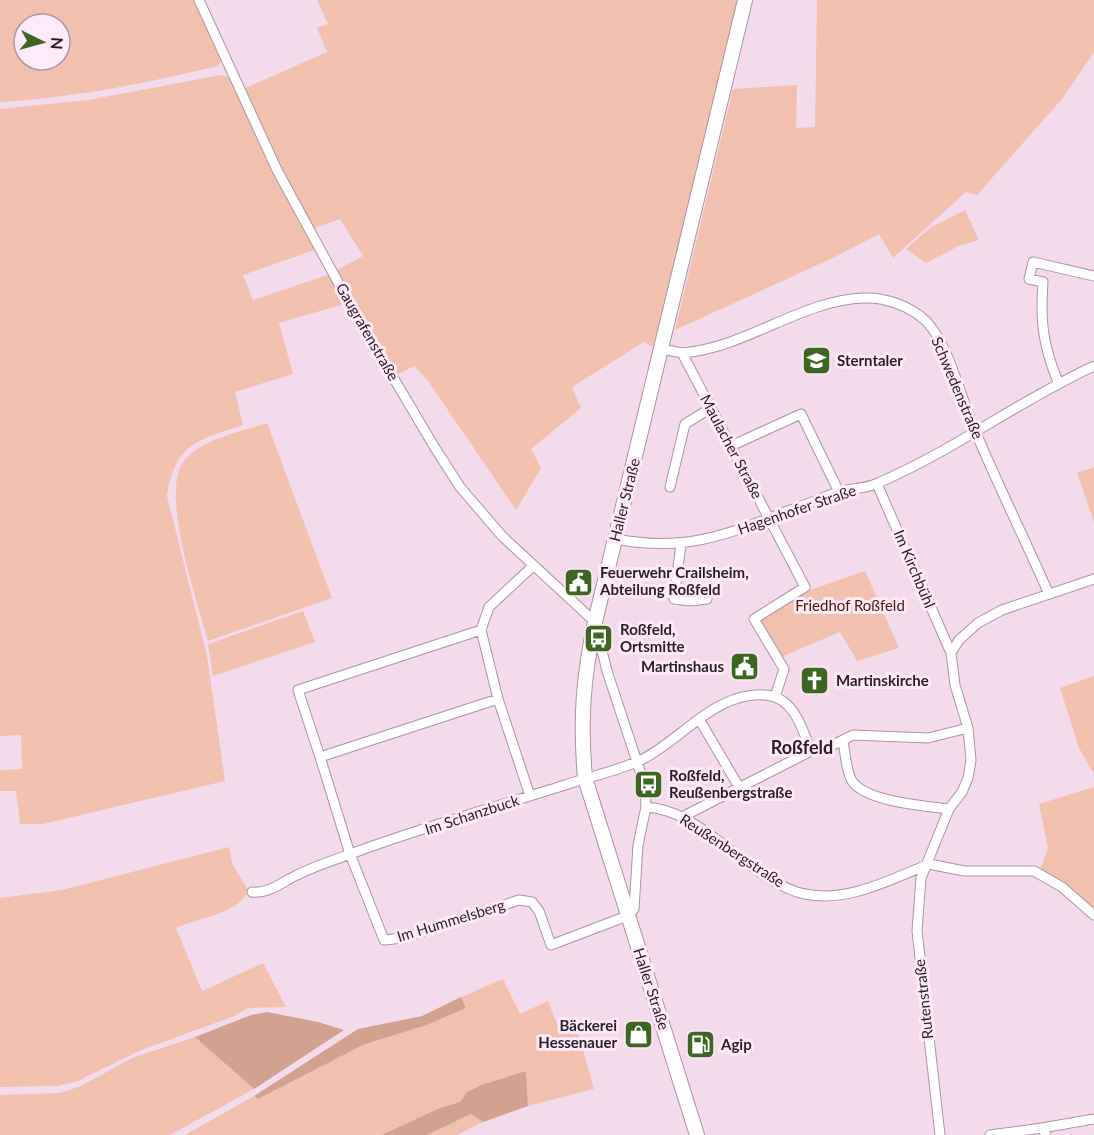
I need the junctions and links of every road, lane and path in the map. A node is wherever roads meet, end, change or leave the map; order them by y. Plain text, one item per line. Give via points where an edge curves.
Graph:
1 (200, 0) edge
2 (745, 0) edge
3 (1047, 265) junction
4 (1094, 276) edge
5 (1043, 282) junction
6 (662, 349) junction
7 (682, 353) junction
8 (1094, 366) edge
9 (1058, 382) junction
10 (711, 408) junction
11 (975, 431) junction
12 (731, 446) junction
13 (877, 484) junction
14 (670, 487) dead end
15 (839, 492) junction
16 (769, 519) junction
17 (616, 539) junction
18 (681, 544) junction
19 (533, 566) junction
20 (1094, 579) edge
21 (1049, 594) junction
22 (707, 599) dead end
23 (595, 622) junction
24 (480, 630) junction
25 (951, 653) junction
26 (585, 671) junction
27 (607, 671) junction
28 (775, 697) junction
29 (498, 699) junction
30 (699, 719) junction
31 (968, 728) junction
32 (843, 740) junction
33 (811, 751) junction
34 (320, 758) junction
35 (638, 762) junction
36 (585, 778) junction
37 (739, 787) junction
38 (530, 796) junction
39 (646, 807) junction
40 (949, 809) junction
41 (682, 817) junction
42 (350, 854) junction
43 (929, 864) junction
44 (252, 892) dead end
45 (1094, 915) edge
46 (627, 916) junction
47 (1094, 1119) edge
48 (1044, 1131) edge
49 (697, 1135) edge
50 (940, 1135) edge
51 (990, 1135) edge

1 - 19 street, Gaugrafenstraße via 277,170 352,308 460,487
2 - 6 main road, Haller Straße
3 - 4 street
3 - 5 street
3 - 5 street via 1033,262 1029,279
5 - 9 street via 1040,318 1045,350
6 - 7 street
6 - 17 main road, Haller Straße
7 - 10 street, Maulacher Straße
7 - 11 street, Schwedenstraße via 720,346 820,307 864,298 886,300 909,309 938,338
8 - 9 street, Hagenhofer Straße
9 - 11 street, Hagenhofer Straße
10 - 12 street, Maulacher Straße
10 - 14 street via 685,424
11 - 13 street, Hagenhofer Straße
11 - 21 street, Schwedenstraße
12 - 15 street via 801,414
12 - 16 street, Maulacher Straße
13 - 15 street, Hagenhofer Straße
13 - 25 street, Im Kirchbühl
15 - 16 street, Hagenhofer Straße
16 - 18 street, Hagenhofer Straße
16 - 28 street, Maulacher Straße via 805,587 754,619 784,669
17 - 18 street, Hagenhofer Straße
17 - 23 main road, Haller Straße
18 - 22 street via 674,599
19 - 23 street, Gaugrafenstraße
19 - 24 street via 489,607
20 - 21 street
21 - 25 street via 978,622
23 - 26 main road, Haller Straße
23 - 27 street
24 - 29 street, Im Schanzbuck
24 - 34 street via 298,690
25 - 31 street via 955,685
26 - 27 street
26 - 36 main road, Haller Straße
27 - 35 street
28 - 30 street via 733,698
28 - 33 street via 794,710
29 - 34 street
29 - 38 street, Im Schanzbuck
30 - 35 street via 682,735
30 - 37 street
31 - 32 street via 928,738 853,735
31 - 40 street via 968,778
32 - 33 street via 821,751
32 - 40 street via 851,780 859,788 898,801
33 - 37 street
34 - 42 street
35 - 36 street
35 - 39 street
36 - 38 street
36 - 46 main road, Haller Straße
37 - 41 street
38 - 42 street, Im Schanzbuck
39 - 41 street, Reußenbergstraße via 664,808
39 - 46 street via 638,845 634,909
40 - 43 street
41 - 43 street, Reußenbergstraße via 753,868 806,894 847,894
42 - 44 street, Im Schanzbuck via 274,888
42 - 46 street, Im Hummelsberg via 384,940 403,938 519,900 532,902 539,910 551,945
43 - 45 street via 964,871 1034,871 1062,886
43 - 50 street, Rutenstraße via 921,878 917,931
46 - 49 main road, Haller Straße
47 - 48 street
48 - 51 street

